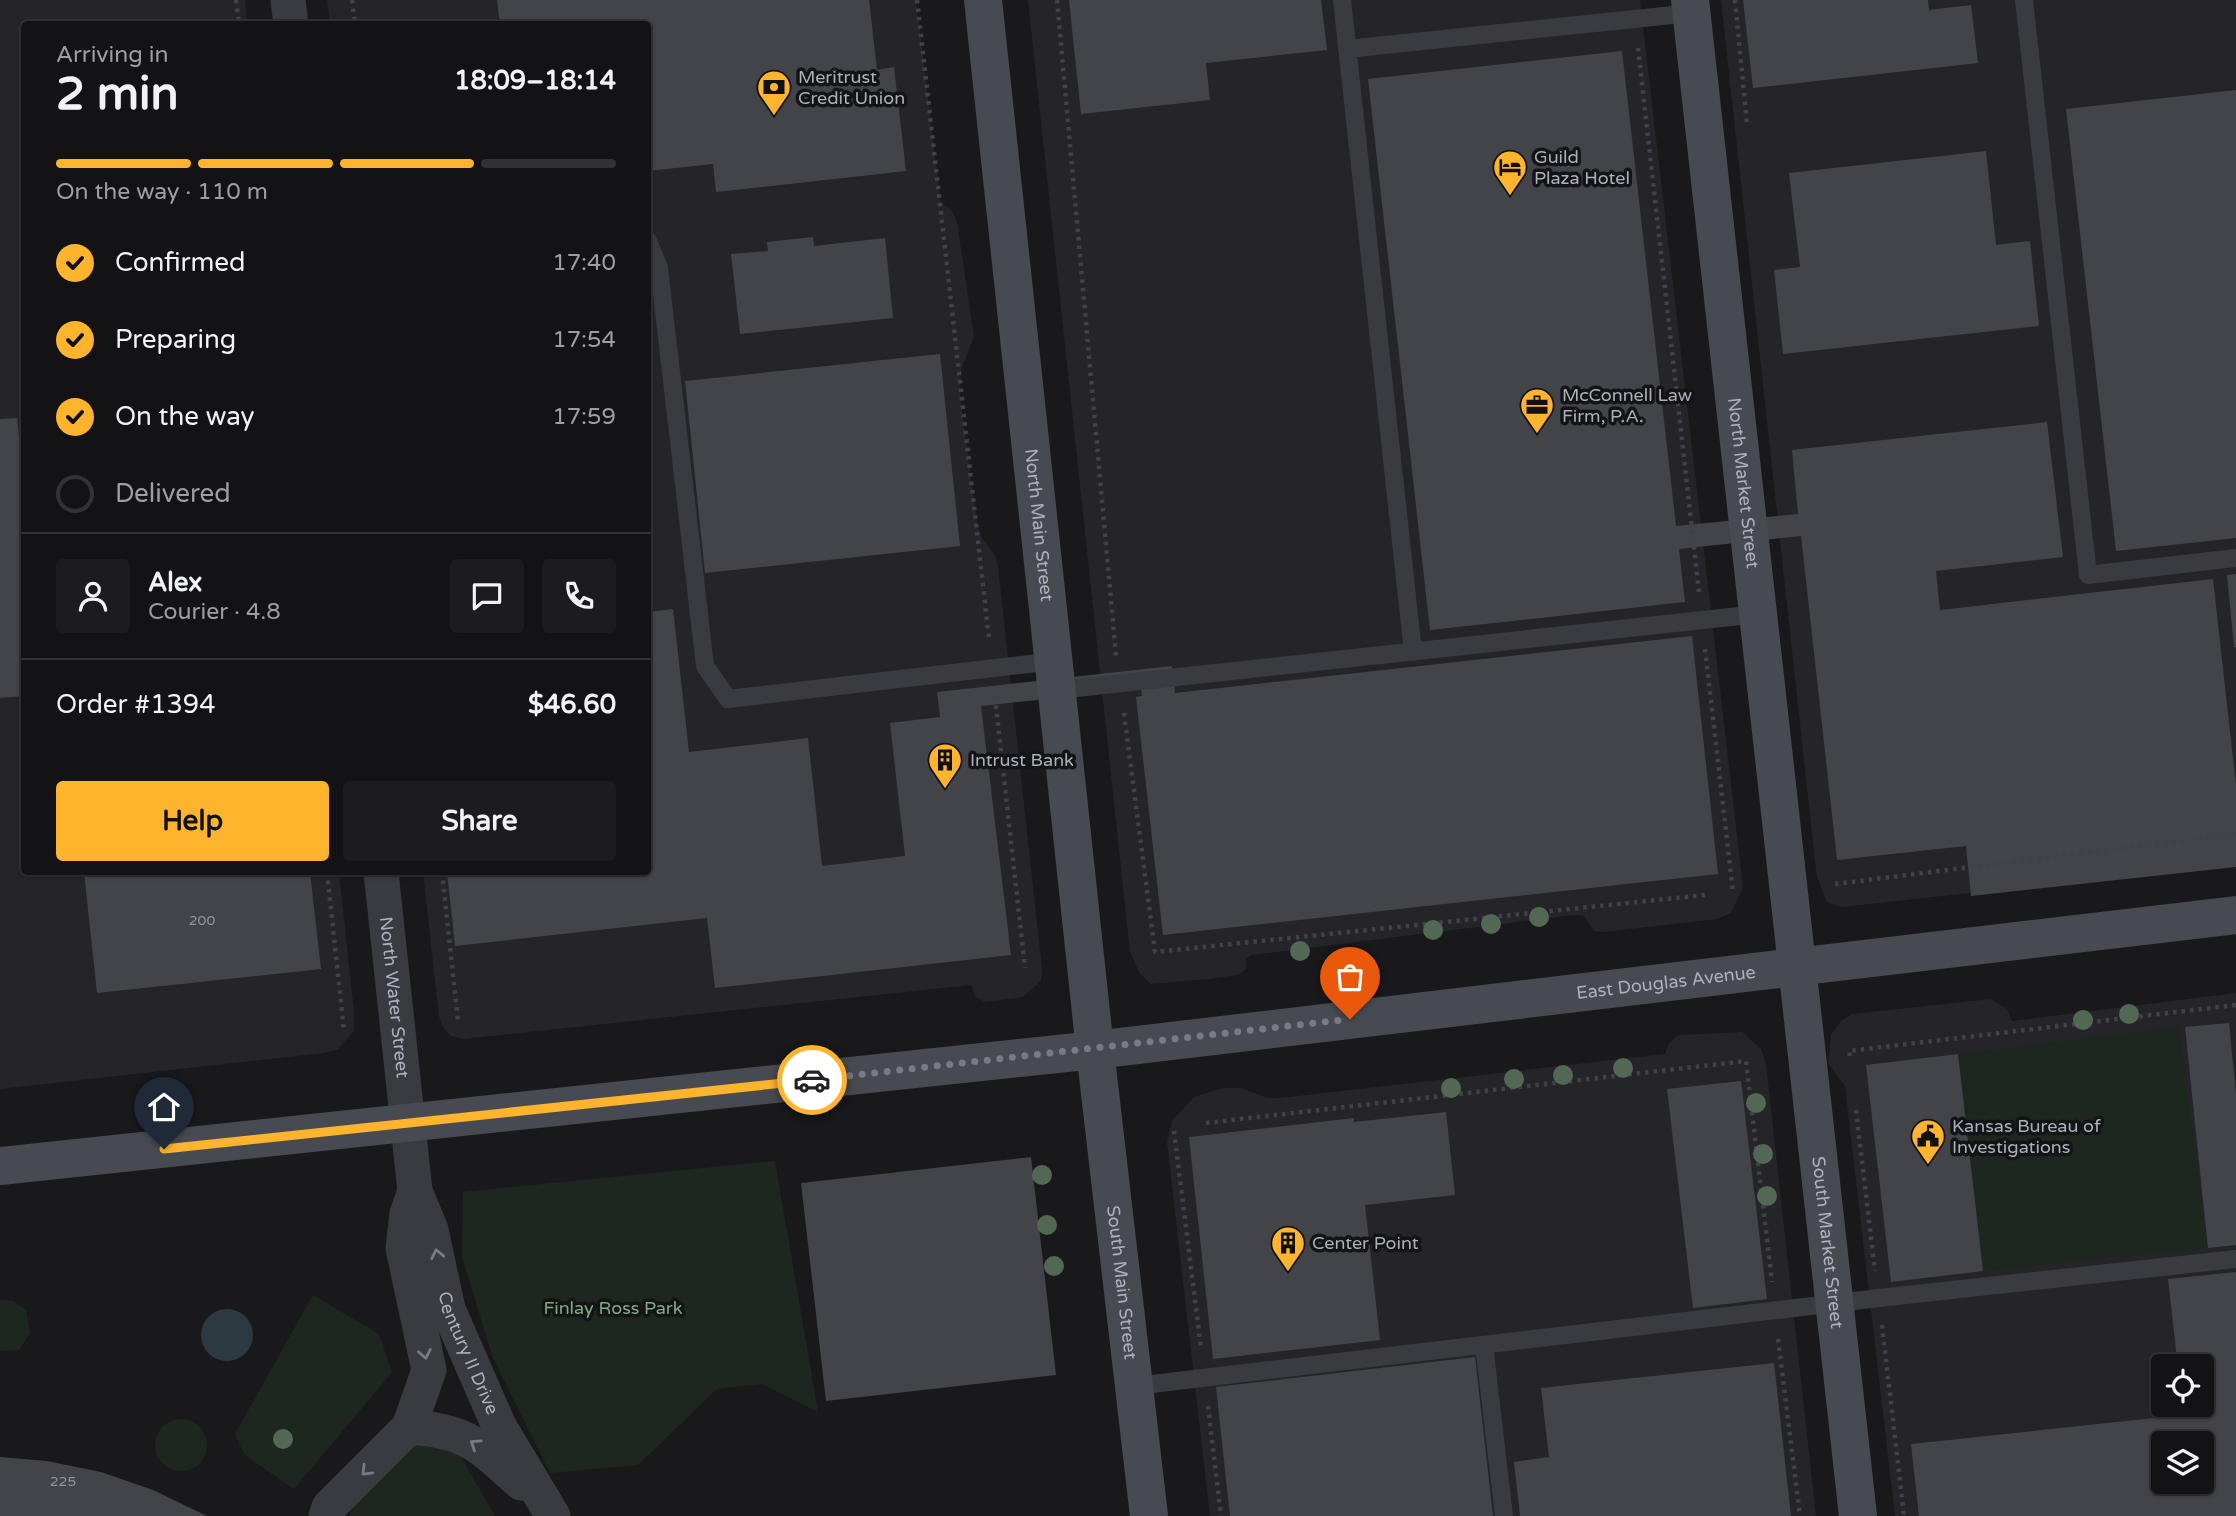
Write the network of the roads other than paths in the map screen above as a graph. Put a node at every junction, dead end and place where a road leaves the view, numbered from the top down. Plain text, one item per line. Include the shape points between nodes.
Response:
1 (288, 0) edge
2 (983, 0) edge
3 (1342, 0) edge
4 (2024, 0) edge
5 (1691, 6) edge
6 (291, 21) edge
7 (1347, 49) junction
8 (651, 248) edge
9 (2236, 558) edge
10 (1758, 614) junction
11 (1413, 652) junction
12 (1056, 675) junction
13 (381, 875) edge
14 (2236, 915) edge
15 (1797, 967) junction
16 (1095, 1050) junction
17 (407, 1122) junction
18 (0, 1166) edge
19 (415, 1191) junction
20 (2236, 1259) edge
21 (1834, 1303) junction
22 (1485, 1345) junction
23 (1135, 1386) junction
24 (409, 1427) junction
25 (549, 1511) edge
26 (326, 1516) edge
27 (1149, 1516) edge
28 (1504, 1516) edge
29 (1858, 1516) edge

1 - 6 street
2 - 12 street, North Main Street
3 - 7 lane
4 - 9 lane via 2088,575
5 - 7 lane via 1634,19
5 - 10 street, North Market Street
7 - 11 lane
8 - 12 lane via 659,268 705,666 728,699 992,668
10 - 11 lane
10 - 15 street, North Market Street
11 - 12 lane via 1120,683
12 - 16 street, North Main Street
13 - 17 street, North Water Street
14 - 15 street, East Douglas Avenue
15 - 16 street, East Douglas Avenue
15 - 21 street, South Market Street
16 - 17 street, East Douglas Avenue
16 - 23 street, South Main Street
17 - 18 street, East Douglas Avenue
17 - 19 street, Century II Drive
19 -> 24 street, Century II Drive via 403,1248 429,1370
25 -> 19 street, Century II Drive via 499,1426 448,1309 432,1230
20 - 21 lane
21 - 22 lane
21 - 29 street, South Market Street
22 - 23 lane
22 - 28 lane
23 - 27 street, South Main Street
25 -> 24 street, Century II Drive via 473,1441 443,1430
24 -> 26 street via 329,1507

